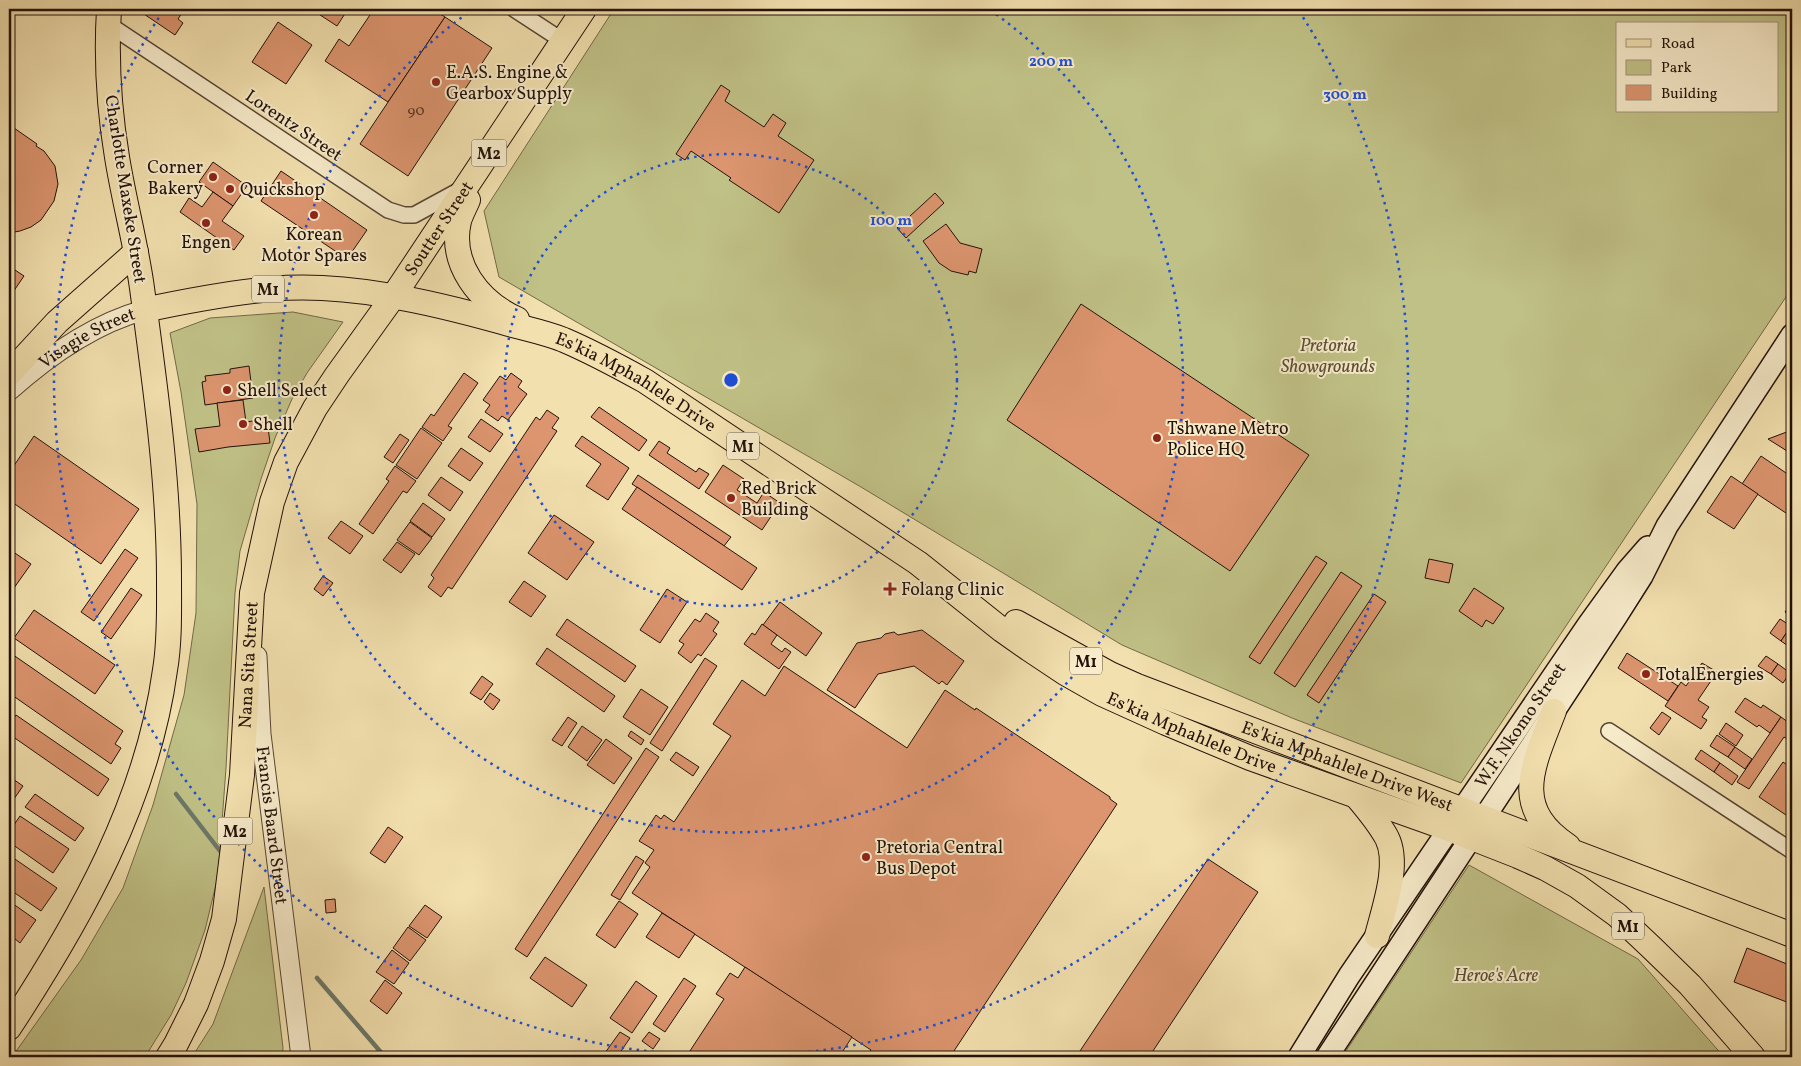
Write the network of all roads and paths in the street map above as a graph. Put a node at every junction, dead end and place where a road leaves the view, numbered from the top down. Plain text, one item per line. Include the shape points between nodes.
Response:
1 (514, 9) edge
2 (584, 9) edge
3 (108, 16) edge
4 (563, 41) junction
5 (498, 139) junction
6 (466, 187) junction
7 (136, 252) junction
8 (393, 297) junction
9 (144, 310) junction
10 (1792, 335) edge
11 (561, 339) junction
12 (9, 374) edge
13 (9, 390) edge
14 (1667, 526) junction
15 (918, 563) junction
16 (252, 593) junction
17 (1554, 711) junction
18 (1609, 730) dead end
19 (1357, 797) junction
20 (1462, 809) junction
21 (1484, 818) junction
22 (1449, 829) junction
23 (1470, 838) junction
24 (1792, 851) edge
25 (1582, 856) junction
26 (1792, 935) edge
27 (1377, 936) junction
28 (9, 1028) edge
29 (168, 1057) edge
30 (301, 1057) edge
31 (1299, 1057) edge
32 (1327, 1057) edge
33 (1753, 1057) edge

1 - 4 street
2 - 4 main road, Soutter Street / M2
3 - 6 street, Lorentz Street via 388,210 404,216 414,215
3 - 7 main road, Charlotte Maxeke Street via 109,80 117,157
4 - 5 main road, Soutter Street / M2
5 - 6 main road, Soutter Street / M2
5 - 11 main road via 460,218 457,241 461,261 469,280 483,297 511,316
6 - 8 main road, Soutter Street / M2
7 - 9 main road, Charlotte Maxeke Street
7 - 12 main road via 57,322
8 - 9 main road, Es'kia Mphahlele Drive / M1 via 327,289 273,289
8 - 11 main road, Es'kia Mphahlele Drive / M1 via 448,307
8 - 16 main road, Nana Sita Street / M2 via 331,383 286,462 272,502
9 - 13 street, Visagie Street via 126,315 72,342
9 - 28 main road via 168,520 169,604 164,678 139,781 111,850 79,914
10 - 14 main road, W.F. Nkomo Street
11 - 15 main road, Es'kia Mphahlele Drive / M1 via 645,381
14 - 17 main road, W.F. Nkomo Street via 1642,576
14 - 20 main road, W.F. Nkomo Street via 1627,571
15 - 19 main road, Es'kia Mphahlele Drive / M1 via 1002,630 1102,694 1166,724
15 - 20 main road, Es'kia Mphahlele Drive West / M1 via 1035,634 1110,674
16 - 29 main road, Nana Sita Street / M2 via 242,775 224,919 196,1004
16 - 30 street, Francis Baard Street via 261,734
17 - 21 main road, W.F. Nkomo Street
17 - 25 main road via 1534,766 1532,804 1551,833
18 - 24 street
19 - 22 main road, Es'kia Mphahlele Drive / M1
19 - 27 main road via 1376,820 1391,852 1387,896
20 - 21 main road, Es'kia Mphahlele Drive West / M1
20 - 22 main road, W.F. Nkomo Street
21 - 23 main road, W.F. Nkomo Street
21 - 25 main road, Es'kia Mphahlele Drive West / M1
22 - 23 main road, Es'kia Mphahlele Drive / M1
22 - 27 main road, W.F. Nkomo Street
23 - 32 main road, W.F. Nkomo Street
23 - 33 main road, Es'kia Mphahlele Drive / M1 via 1545,868 1617,916 1690,985
25 - 26 main road, Es'kia Mphahlele Drive West / M1
27 - 31 main road, W.F. Nkomo Street

